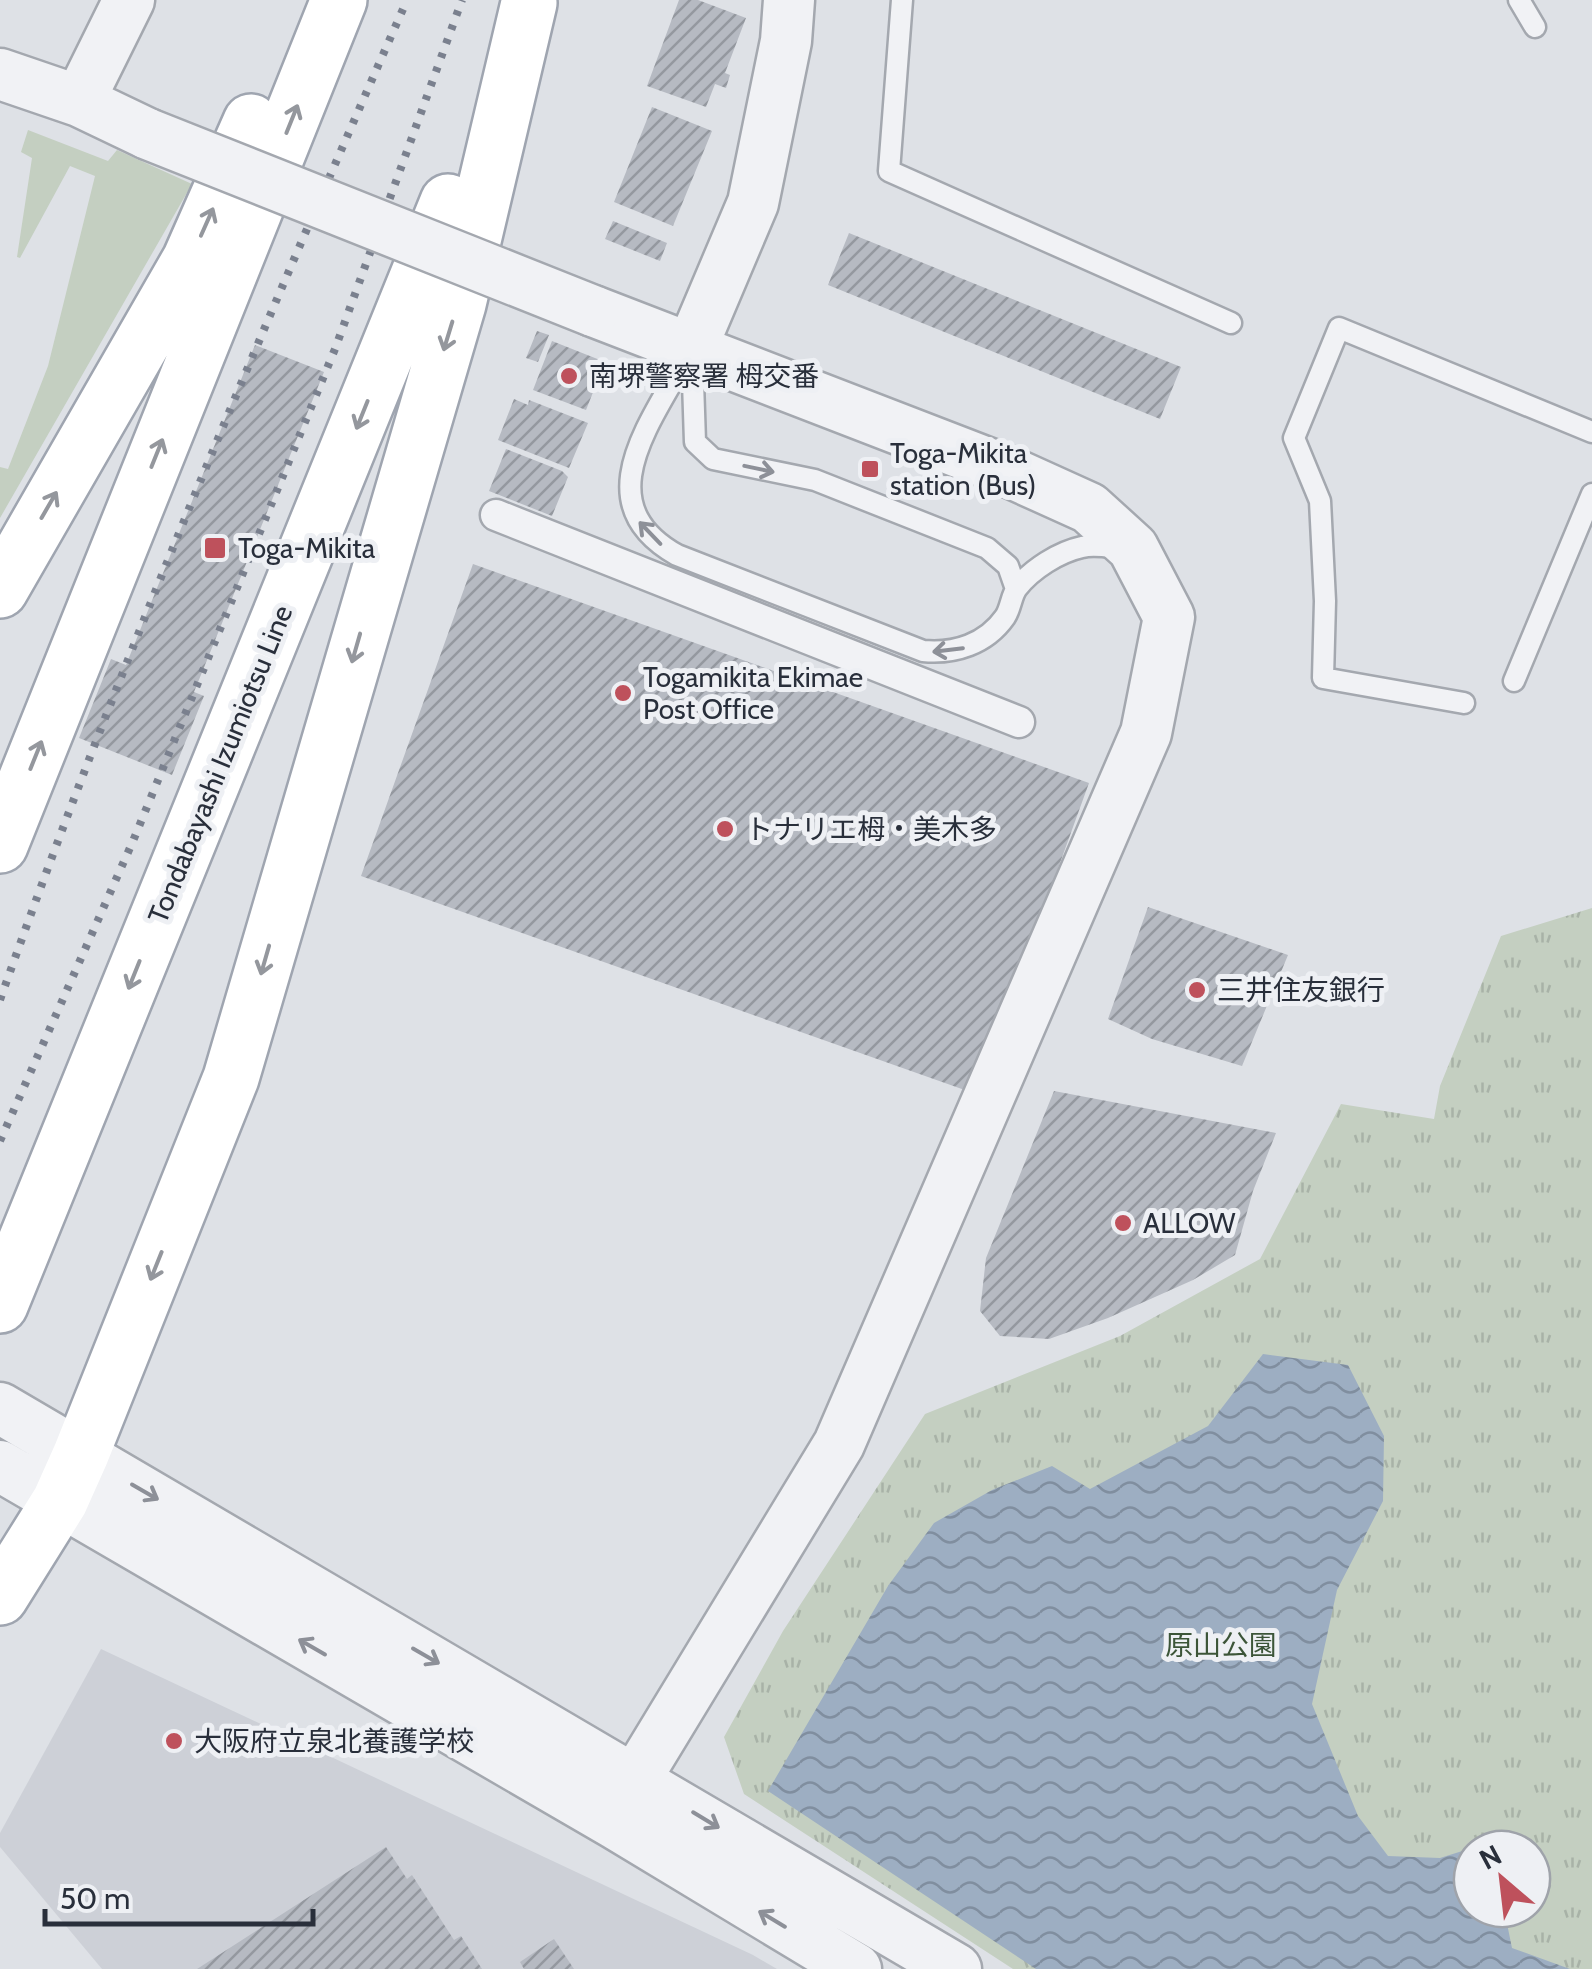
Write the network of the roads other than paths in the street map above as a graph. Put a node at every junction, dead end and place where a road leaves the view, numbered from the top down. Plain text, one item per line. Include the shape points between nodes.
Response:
1 (130, 0) edge
2 (308, 0) edge
3 (340, 0) edge
4 (789, 0) edge
5 (902, 0) edge
6 (1519, 0) edge
7 (529, 2) edge
8 (1535, 28) dead end
9 (0, 74) edge
10 (79, 101) junction
11 (1231, 323) dead end
12 (692, 347) junction
13 (1592, 432) edge
14 (1592, 494) edge
15 (496, 515) dead end
16 (1133, 548) junction
17 (0, 590) edge
18 (1016, 590) junction
19 (1514, 682) dead end
20 (1464, 703) dead end
21 (1018, 722) dead end
22 (0, 845) edge
23 (0, 1305) edge
24 (0, 1408) edge
25 (0, 1466) edge
26 (70, 1478) junction
27 (0, 1597) edge
28 (636, 1778) junction
29 (614, 1823) junction
30 (856, 1969) edge
31 (956, 1969) edge

1 - 10 street
17 -> 2 main road via 190,260
22 -> 3 main road
4 - 12 street via 753,204
5 - 11 lane via 889,172
6 - 8 lane
7 -> 23 main road, Tondabayashi Izumiotsu Line
7 -> 26 main road via 458,304 231,1078
9 - 10 street
10 - 12 street, bridge
12 - 16 street via 1089,508
12 -> 18 lane via 695,442 713,459 815,480 988,548 1008,566
18 -> 12 lane via 1006,616 966,648 923,651 654,542 630,503 628,478
13 - 20 lane via 1339,328 1294,438 1320,501 1323,678
14 - 19 lane
15 - 21 street
16 - 18 lane via 1085,546 1050,560
16 - 28 street via 1169,617 1146,734 839,1444
24 - 26 street
25 - 26 street
26 - 27 main road
26 -> 28 street
29 -> 26 street
28 - 29 street
28 -> 31 street
30 -> 29 street

